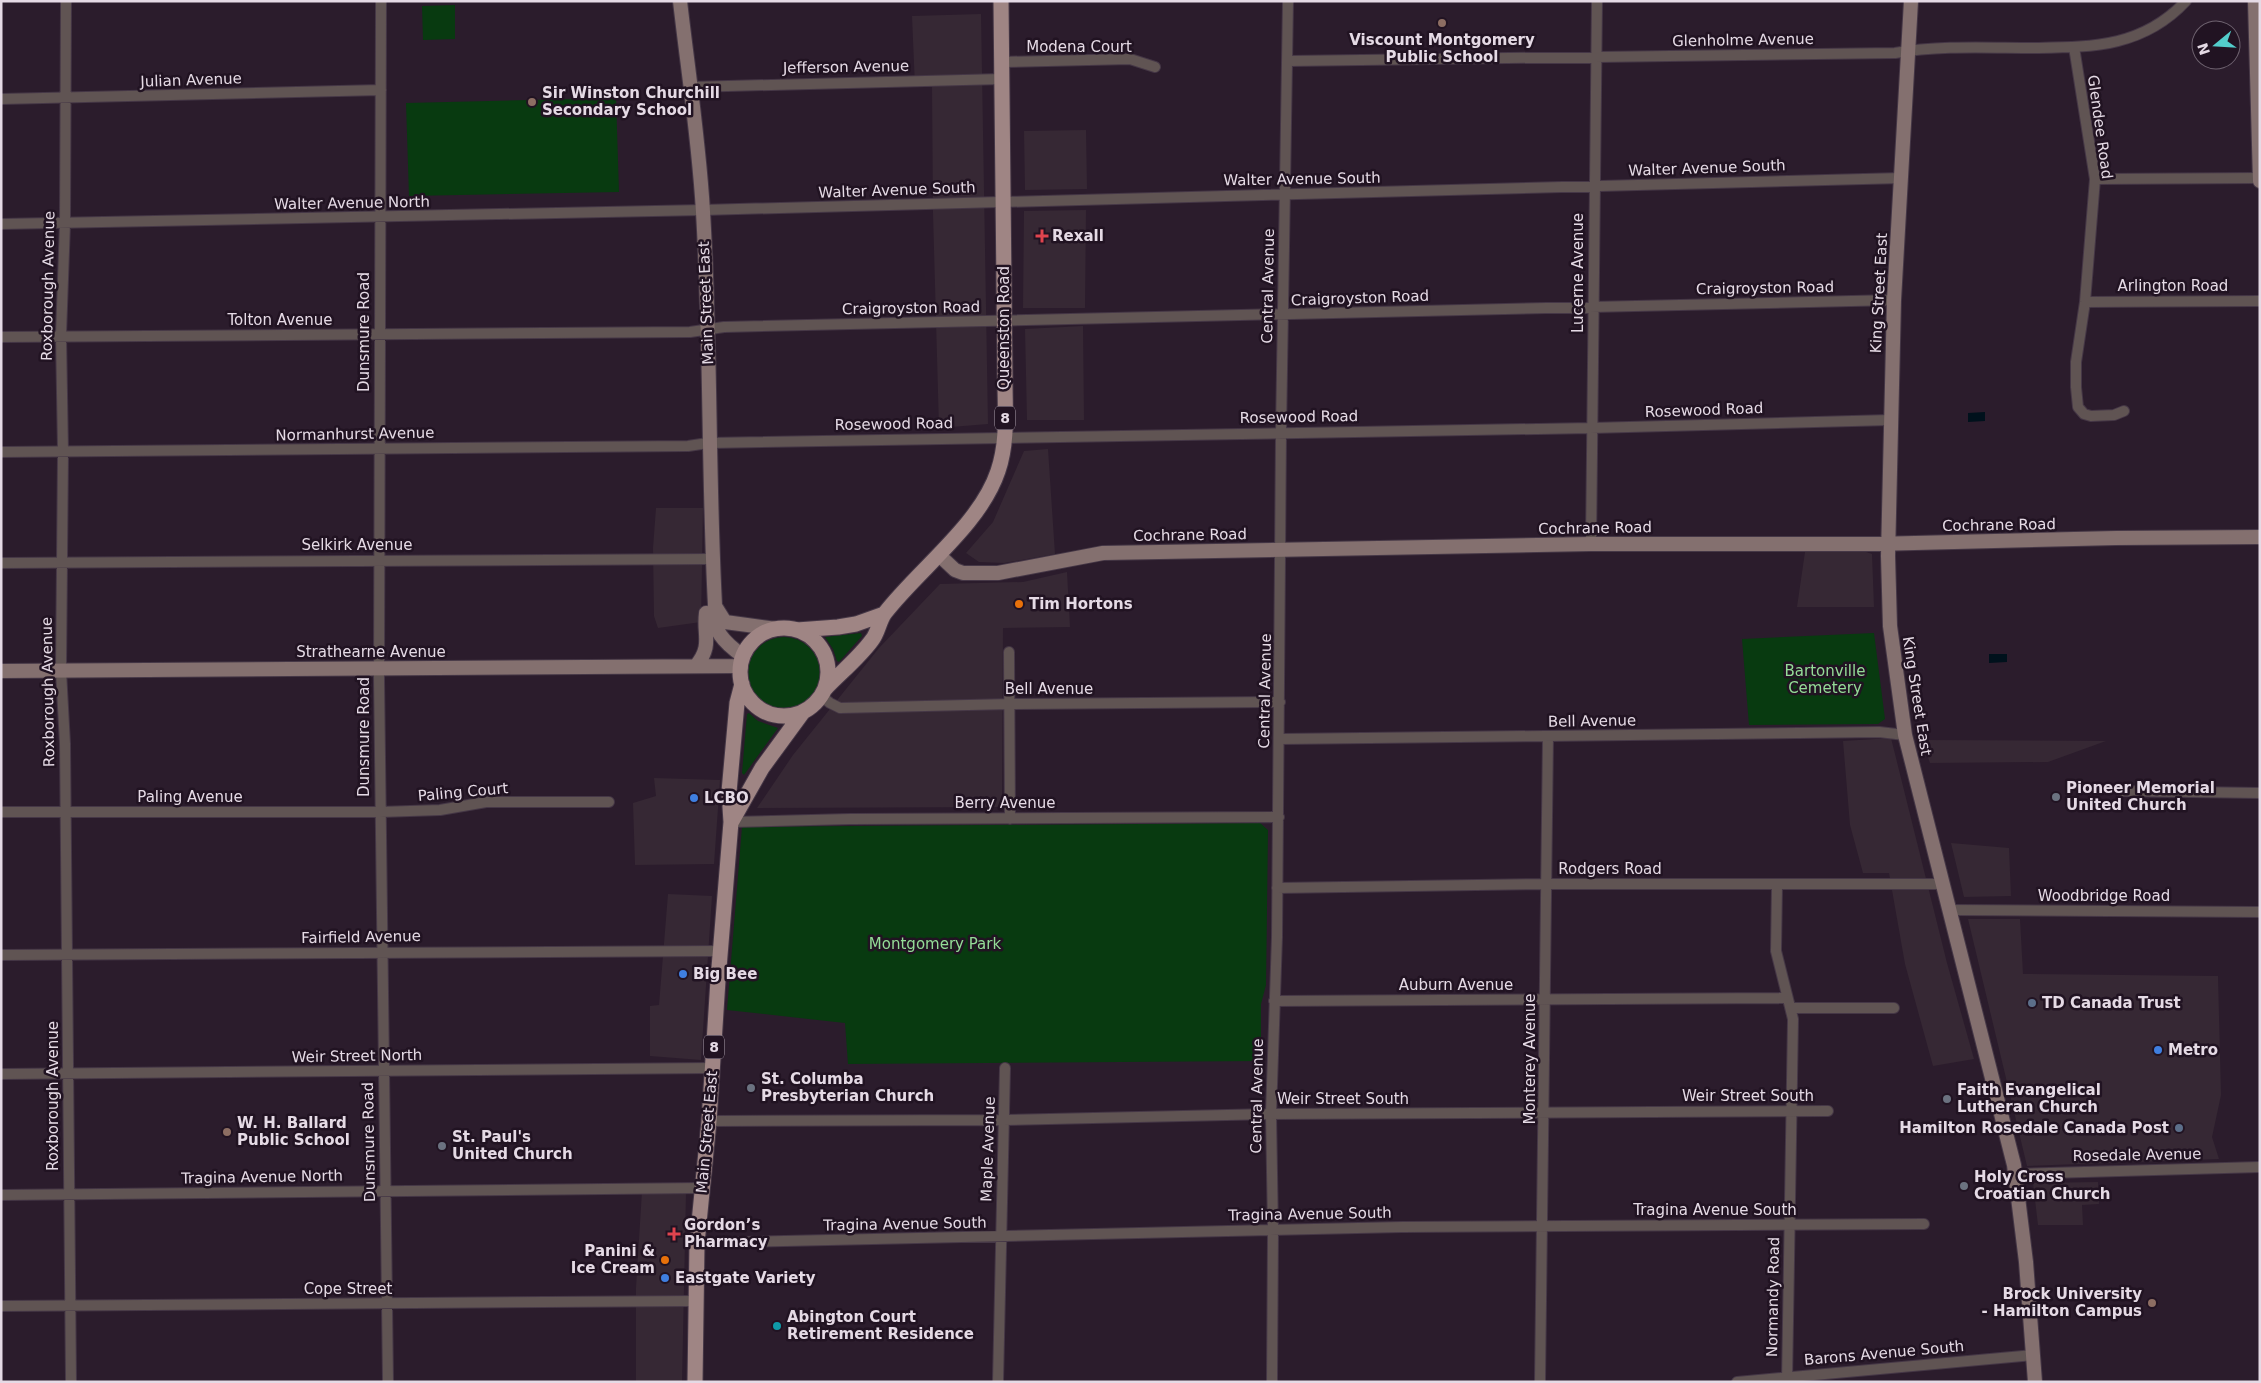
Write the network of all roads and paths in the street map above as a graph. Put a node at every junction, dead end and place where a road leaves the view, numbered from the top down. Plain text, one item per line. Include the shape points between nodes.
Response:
1 (66, 1) edge
2 (381, 1) edge
3 (680, 1) edge
4 (1001, 1) edge
5 (1288, 1) edge
6 (1597, 1) edge
7 (1911, 1) edge
8 (2186, 1) edge
9 (2256, 1) edge
10 (2074, 47) junction
11 (1908, 51) junction
12 (1596, 56) junction
13 (1288, 61) junction
14 (1002, 62) junction
15 (1155, 67) dead end
16 (1002, 79) junction
17 (691, 86) junction
18 (381, 90) junction
19 (66, 98) junction
20 (1, 99) edge
21 (2259, 113) edge
22 (1902, 178) junction
23 (2095, 179) junction
24 (2260, 180) edge
25 (1594, 186) junction
26 (1285, 194) junction
27 (1004, 202) junction
28 (703, 210) junction
29 (379, 218) junction
30 (65, 223) junction
31 (1, 224) edge
32 (1894, 300) junction
33 (2260, 301) edge
34 (2085, 302) junction
35 (1594, 306) junction
36 (1283, 315) junction
37 (1004, 320) junction
38 (708, 330) junction
39 (60, 335) junction
40 (379, 335) junction
41 (1, 337) edge
42 (2124, 411) dead end
43 (1890, 420) junction
44 (1591, 428) junction
45 (1281, 432) junction
46 (1005, 437) junction
47 (708, 443) junction
48 (379, 449) junction
49 (1, 452) edge
50 (63, 452) junction
51 (2260, 537) edge
52 (1889, 543) junction
53 (1591, 544) junction
54 (1282, 550) junction
55 (939, 555) junction
56 (712, 559) junction
57 (379, 560) junction
58 (62, 562) junction
59 (1, 563) edge
60 (714, 599) junction
61 (884, 614) junction
62 (777, 629) junction
63 (796, 630) junction
64 (1009, 652) dead end
65 (742, 661) junction
66 (696, 666) junction
67 (379, 668) junction
68 (1, 671) edge
69 (61, 671) junction
70 (742, 684) junction
71 (823, 693) junction
72 (1280, 702) junction
73 (1011, 704) junction
74 (803, 712) junction
75 (1905, 735) junction
76 (1548, 737) junction
77 (1280, 739) junction
78 (2121, 791) dead end
79 (2260, 793) edge
80 (609, 802) dead end
81 (1, 812) edge
82 (64, 812) junction
83 (380, 812) junction
84 (1279, 817) junction
85 (1010, 819) junction
86 (732, 822) junction
87 (1547, 884) junction
88 (1942, 884) junction
89 (1777, 885) junction
90 (1278, 888) junction
91 (1949, 910) junction
92 (2260, 912) edge
93 (381, 951) junction
94 (720, 951) junction
95 (65, 954) junction
96 (1, 955) edge
97 (1787, 998) junction
98 (1545, 1000) junction
99 (1274, 1001) junction
100 (1791, 1008) junction
101 (1894, 1008) dead end
102 (713, 1068) junction
103 (1005, 1068) dead end
104 (383, 1070) junction
105 (1, 1074) edge
106 (67, 1074) junction
107 (1792, 1111) junction
108 (1828, 1111) dead end
109 (1544, 1113) junction
110 (1271, 1114) junction
111 (1003, 1120) junction
112 (709, 1121) junction
113 (2260, 1167) edge
114 (2015, 1174) junction
115 (702, 1188) junction
116 (386, 1191) junction
117 (69, 1194) junction
118 (1, 1195) edge
119 (1924, 1224) dead end
120 (1790, 1225) junction
121 (1542, 1226) junction
122 (1273, 1230) junction
123 (1001, 1236) junction
124 (697, 1243) junction
125 (696, 1301) junction
126 (387, 1304) junction
127 (1, 1306) edge
128 (70, 1306) junction
129 (2034, 1355) junction
130 (1787, 1380) edge
131 (71, 1382) edge
132 (388, 1382) edge
133 (695, 1382) edge
134 (998, 1382) edge
135 (1272, 1382) edge
136 (1540, 1382) edge
137 (1737, 1382) edge
138 (2035, 1382) edge

1 - 19 street, Roxborough Avenue
2 - 18 street, Dunsmure Road
3 - 17 street, Main Street East
4 - 14 main road, Queenston Road / 8
5 - 13 street, Central Avenue
6 - 12 street, Lucerne Avenue
7 - 11 street, King Street East
8 - 10 street, Glenholme Avenue via 2142,33 2105,45
9 - 21 street
10 - 11 street, Glenholme Avenue
10 - 23 street, Glendee Road
11 - 12 street, Glenholme Avenue
11 - 22 street, King Street East
12 - 13 street, Glenholme Avenue
12 - 25 street, Lucerne Avenue
13 - 26 street, Central Avenue
14 - 15 street, Modena Court via 1130,59
14 - 16 main road, Queenston Road / 8
16 - 17 street, Jefferson Avenue
16 - 27 main road, Queenston Road / 8
17 - 28 street, Main Street East
18 - 19 street, Julian Avenue
18 - 29 street, Dunsmure Road
19 - 20 street, Julian Avenue
19 - 30 street, Roxborough Avenue
21 - 24 street
22 - 25 street, Walter Avenue South
22 - 32 street, King Street East
23 - 24 street
23 - 34 street, Glendee Road
25 - 26 street, Walter Avenue South
25 - 35 street, Lucerne Avenue
26 - 27 street, Walter Avenue South
26 - 36 street, Central Avenue
27 - 28 street, Walter Avenue South
27 - 37 main road, Queenston Road / 8
28 - 29 street, Walter Avenue North
28 - 38 street, Main Street East
29 - 30 street, Walter Avenue North
29 - 40 street, Dunsmure Road
30 - 31 street, Walter Avenue North
30 - 39 street, Roxborough Avenue
32 - 35 street, Craigroyston Road
32 - 43 street, King Street East
33 - 34 street, Arlington Road
34 - 42 street, Glendee Road via 2076,362 2078,407 2091,416
35 - 36 street, Craigroyston Road
35 - 44 street, Lucerne Avenue
36 - 37 street, Craigroyston Road
36 - 45 street, Central Avenue
37 - 38 street, Craigroyston Road
37 - 46 main road, Queenston Road / 8
38 - 40 street, Tolton Avenue
38 - 47 street, Main Street East
39 - 40 street, Tolton Avenue
39 - 41 street, Tolton Avenue
39 - 50 street, Roxborough Avenue
40 - 48 street, Dunsmure Road
43 - 44 street, Rosewood Road
43 - 52 street, King Street East
44 - 45 street, Rosewood Road
44 - 53 street, Lucerne Avenue
45 - 46 street, Rosewood Road
45 - 54 street, Central Avenue
46 - 47 street, Rosewood Road
46 - 55 main road, Queenston Road / 8 via 998,472 990,489
47 - 48 street, Normanhurst Avenue via 688,446
47 - 56 street, Main Street East
48 - 50 street, Normanhurst Avenue
48 - 57 street, Dunsmure Road
49 - 50 street, Normanhurst Avenue
50 - 58 street, Roxborough Avenue
51 - 52 street, Cochrane Road
52 - 53 street, Cochrane Road
52 - 75 street, King Street East via 1890,626
53 - 54 street, Cochrane Road
54 - 55 street, Cochrane Road via 1103,553 998,574 962,573
54 - 72 street, Central Avenue
55 - 61 main road, Queenston Road / 8
56 - 57 street, Selkirk Avenue
56 - 60 street, Main Street East
57 - 58 street, Selkirk Avenue
57 - 67 street, Dunsmure Road
58 - 59 street, Selkirk Avenue
58 - 69 street, Roxborough Avenue
60 - 62 street via 725,622
60 - 65 street, Main Street East via 712,617 716,628
60 - 66 street via 706,614 706,652
61 - 63 main road, Queenston Road / 8 via 856,624
61 - 71 main road, Queenston Road / 8 via 873,640
62 - 63 main road
62 - 65 main road via 757,638
63 - 71 main road via 814,640 826,658 828,671
64 - 73 street
65 - 66 street, Strathearne Avenue
65 - 70 main road
66 - 67 street, Strathearne Avenue
67 - 69 street, Strathearne Avenue
67 - 83 street, Dunsmure Road
68 - 69 street, Strathearne Avenue
69 - 82 street, Roxborough Avenue
70 - 74 main road via 754,703 764,711 788,716
70 - 86 main road, Main Street East / 8 via 737,703 729,792
71 - 73 street, Bell Avenue via 830,703 840,708
71 - 74 main road via 813,706
72 - 73 street, Bell Avenue
72 - 77 street, Central Avenue
73 - 85 street
74 - 86 main road, Main Street East / 8 via 762,768
75 - 76 street, Bell Avenue via 1879,732
75 - 88 street, King Street East
76 - 77 street, Bell Avenue
76 - 87 street, Monterey Avenue
77 - 84 street, Central Avenue
78 - 79 street
80 - 83 street, Paling Court via 486,802 440,810
81 - 82 street, Paling Avenue
82 - 83 street, Paling Avenue
82 - 95 street, Roxborough Avenue
83 - 93 street, Dunsmure Road
84 - 85 street, Berry Avenue
84 - 90 street, Central Avenue
85 - 86 street, Berry Avenue
86 - 94 main road, Main Street East / 8
87 - 89 street, Rodgers Road
87 - 90 street, Rodgers Road
87 - 98 street, Monterey Avenue
88 - 89 street, Rodgers Road
88 - 91 street, King Street East
89 - 97 street, Normandy Road via 1776,951
90 - 99 street, Central Avenue
91 - 92 street, Woodbridge Road
91 - 114 street, King Street East
93 - 94 street, Fairfield Avenue
93 - 95 street, Fairfield Avenue
93 - 104 street, Dunsmure Road
94 - 102 main road, Main Street East / 8
95 - 96 street, Fairfield Avenue
95 - 106 street, Roxborough Avenue
97 - 98 street, Auburn Avenue
97 - 100 street, Normandy Road
98 - 99 street, Auburn Avenue
98 - 109 street, Monterey Avenue
99 - 110 street, Central Avenue
100 - 101 street
100 - 107 street, Normandy Road
102 - 104 street, Weir Street North
102 - 112 main road, Main Street East / 8
103 - 111 street, Maple Avenue
104 - 106 street, Weir Street North
104 - 116 street, Dunsmure Road
105 - 106 street, Weir Street North
106 - 117 street, Roxborough Avenue
107 - 108 street, Weir Street South
107 - 109 street, Weir Street South
107 - 120 street, Normandy Road
109 - 110 street, Weir Street South
109 - 121 street, Monterey Avenue
110 - 111 street, Weir Street South
110 - 122 street, Central Avenue
111 - 112 street, Weir Street South
111 - 123 street, Maple Avenue
112 - 115 main road, Main Street East / 8
113 - 114 street, Rosedale Avenue
114 - 129 street, King Street East
115 - 116 street, Tragina Avenue North
115 - 124 main road, Main Street East / 8
116 - 117 street, Tragina Avenue North
116 - 126 street, Dunsmure Road
117 - 118 street, Tragina Avenue North
117 - 128 street, Roxborough Avenue
119 - 120 street, Tragina Avenue South
120 - 121 street, Tragina Avenue South
120 - 130 street, Normandy Road
121 - 122 street, Tragina Avenue South
121 - 136 street, Monterey Avenue
122 - 123 street, Tragina Avenue South
122 - 135 street, Central Avenue
123 - 124 street, Tragina Avenue South
123 - 134 street, Maple Avenue
124 - 125 main road, Main Street East / 8
125 - 126 street, Cope Street
125 - 133 main road, Main Street East / 8
126 - 128 street, Cope Street
126 - 132 street, Dunsmure Road
127 - 128 street, Cope Street
128 - 131 street, Roxborough Avenue
129 - 130 street, Barons Avenue South
129 - 138 street, King Street East
130 - 137 street, Barons Avenue South

